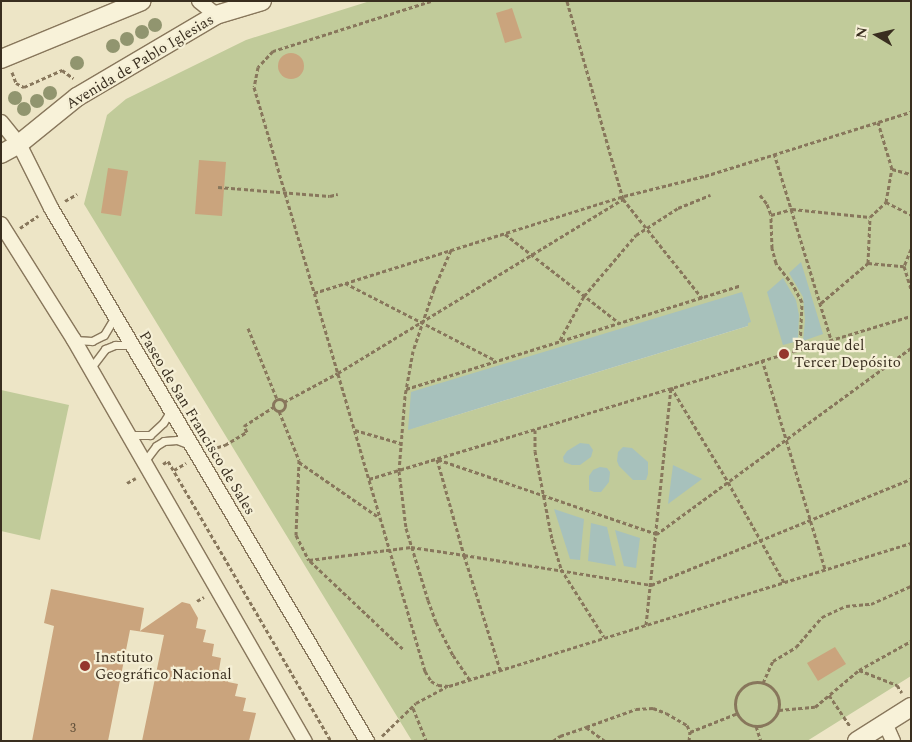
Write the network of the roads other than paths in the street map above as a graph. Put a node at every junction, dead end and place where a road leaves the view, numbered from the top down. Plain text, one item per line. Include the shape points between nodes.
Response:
1 (142, 1) edge
2 (199, 1) edge
3 (262, 1) edge
4 (216, 15) junction
5 (4, 58) edge
6 (1, 122) edge
7 (19, 144) junction
8 (1, 154) edge
9 (1, 224) edge
10 (115, 317) junction
11 (74, 340) junction
12 (132, 345) junction
13 (90, 369) junction
14 (171, 410) junction
15 (128, 435) junction
16 (192, 446) junction
17 (147, 467) junction
18 (908, 703) edge
19 (885, 723) junction
20 (858, 740) edge
21 (305, 741) edge
22 (367, 741) edge
23 (893, 741) edge

1 - 5 street
2 - 4 street
3 - 4 street, Avenida de Pablo Iglesias
4 - 7 street, Avenida de Pablo Iglesias via 84,93
6 - 7 street, Paseo de San Francisco de Sales
7 - 8 street, Avenida de Pablo Iglesias
7 - 10 street, Paseo de San Francisco de Sales via 51,208
9 - 11 street
10 - 11 lane via 104,335 92,341
10 - 12 street, Paseo de San Francisco de Sales
11 - 13 street
12 - 13 lane via 105,349
12 - 14 street, Paseo de San Francisco de Sales
13 - 15 street
14 - 15 lane via 150,435
14 - 16 street, Paseo de San Francisco de Sales
15 - 17 street
16 - 17 lane via 176,440 164,441 156,446
16 - 22 street, Paseo de San Francisco de Sales
17 - 21 street
18 - 19 street
19 - 20 street
19 - 23 street

